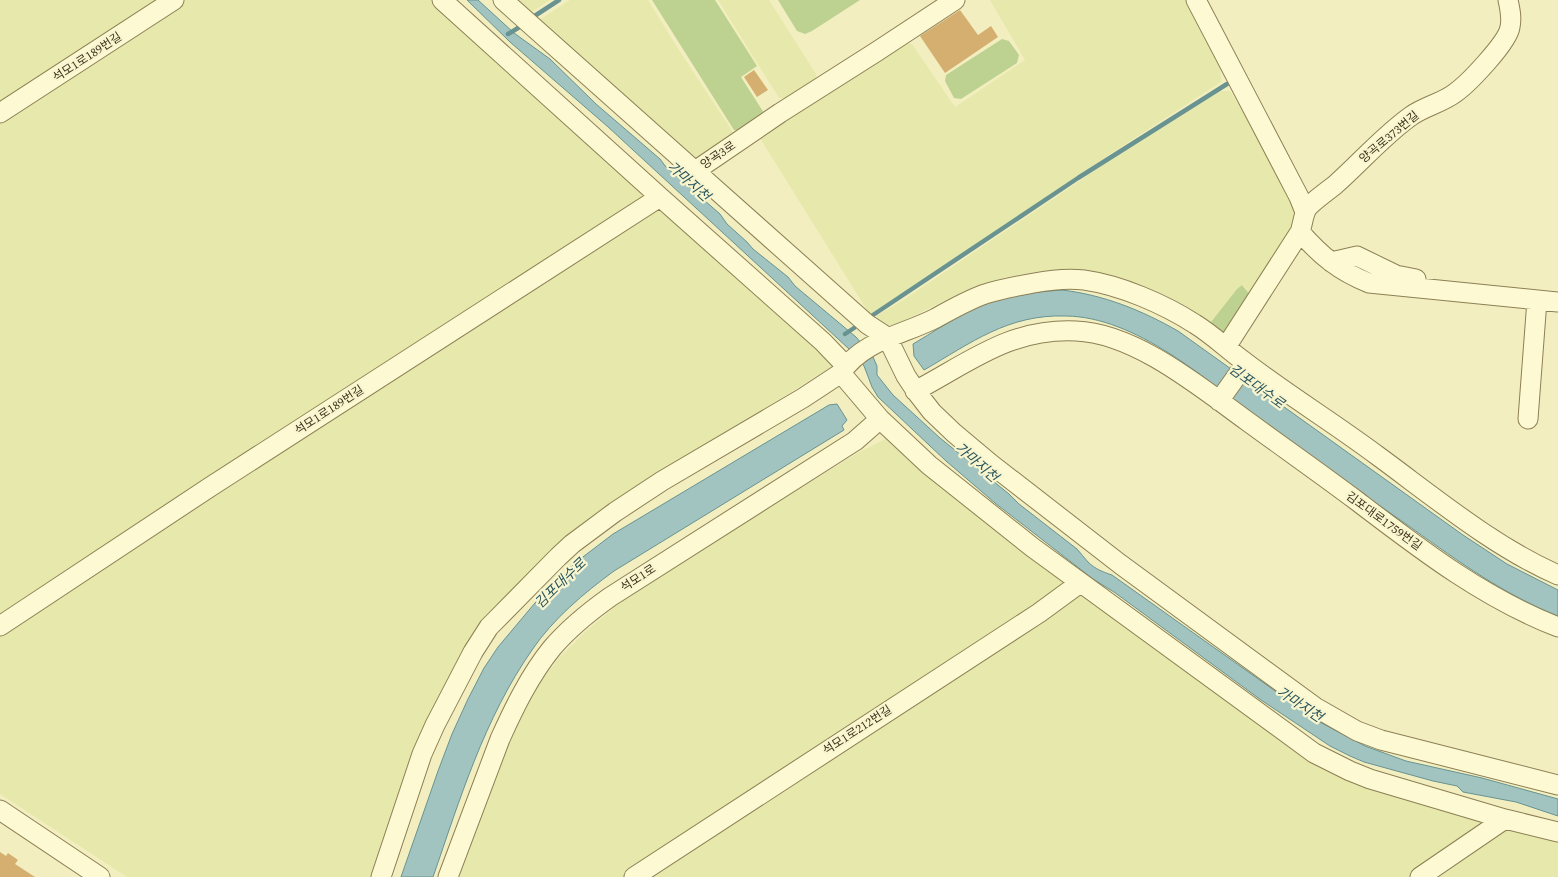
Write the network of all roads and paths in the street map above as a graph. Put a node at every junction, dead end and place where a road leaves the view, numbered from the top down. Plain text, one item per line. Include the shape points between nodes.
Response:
1 (174, 0) edge
2 (442, 0) edge
3 (503, 0) edge
4 (955, 0) edge
5 (1196, 0) edge
6 (1508, 0) edge
7 (0, 113) edge
8 (695, 171) junction
9 (660, 197) junction
10 (1305, 212) junction
11 (1300, 232) junction
12 (1538, 300) junction
13 (1558, 302) edge
14 (883, 339) junction
15 (1226, 347) junction
16 (1244, 365) junction
17 (845, 367) junction
18 (915, 390) junction
19 (1221, 398) junction
20 (880, 419) junction
21 (1528, 419) dead end
22 (1558, 575) edge
23 (1080, 583) junction
24 (0, 626) edge
25 (1558, 626) edge
26 (1558, 785) edge
27 (0, 810) edge
28 (1505, 819) junction
29 (1558, 832) edge
30 (100, 877) edge
31 (380, 877) edge
32 (448, 877) edge
33 (634, 877) edge
34 (1420, 877) edge

1 - 7 lane, 석모1로189번길
2 - 9 lane
3 - 8 lane
4 - 8 lane, 양곡3로
5 - 10 lane
6 - 10 lane, 양곡로373번길 via 1510,27 1507,38 1468,82 1455,94 1424,108 1399,126
8 - 14 lane, 양곡3로
9 - 17 lane via 823,342
9 - 24 lane, 석모1로189번길 via 210,486
10 - 11 lane
11 - 12 lane via 1331,262 1369,283
11 - 15 lane
12 - 13 lane
12 - 21 lane
14 - 15 lane via 914,329 984,294 1066,279 1096,282 1138,295 1167,308
14 - 17 lane
14 - 18 lane
15 - 16 lane
16 - 19 lane
16 - 22 lane via 1352,437 1497,542 1534,565
17 - 20 lane
17 - 31 lane via 803,398 615,512 572,544 490,627 435,724
18 - 19 lane, 김포대로1759번길 via 1011,340 1076,331 1108,337 1134,347
18 - 26 lane via 948,428 991,464 1135,575 1328,715 1381,740
19 - 25 lane, 김포대로1759번길 via 1464,578 1516,609
20 - 23 lane via 957,489
20 - 32 lane, 석모1로 via 855,441 610,597 553,647 509,719
23 - 28 lane via 1314,753 1370,779
23 - 33 lane, 석모1로212번길
27 - 30 lane
28 - 29 lane
28 - 34 lane

